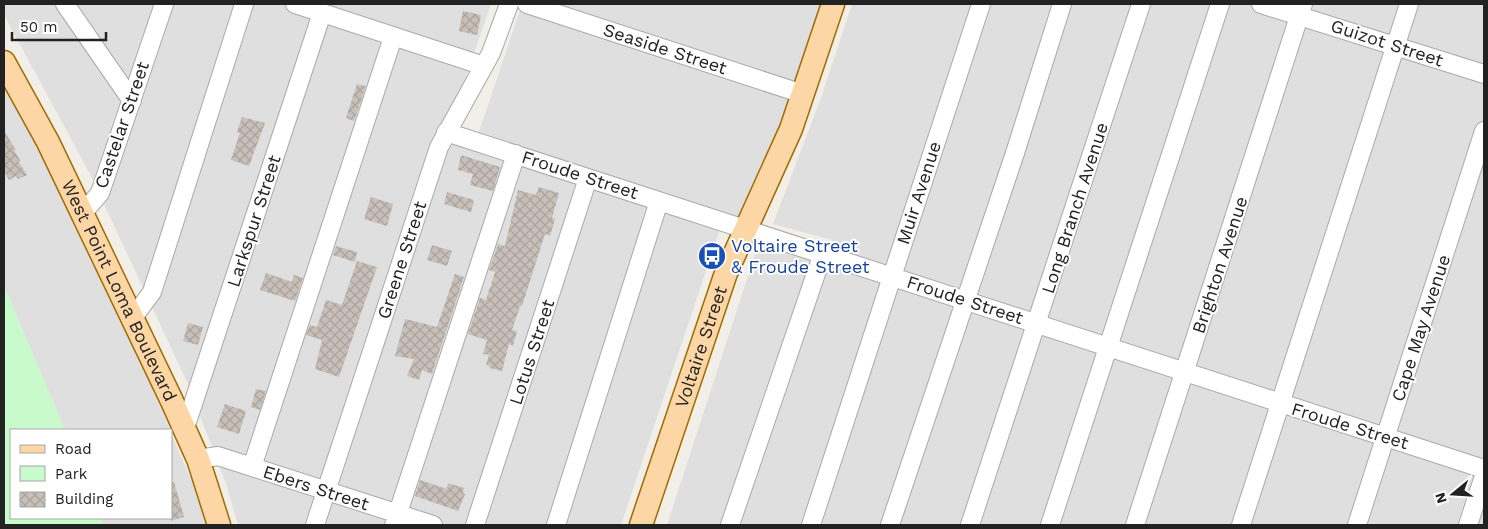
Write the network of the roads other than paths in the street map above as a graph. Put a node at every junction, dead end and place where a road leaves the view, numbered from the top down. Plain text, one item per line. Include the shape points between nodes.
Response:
1 (65, 4) edge
2 (164, 4) edge
3 (244, 4) edge
4 (294, 4) edge
5 (509, 4) edge
6 (527, 4) edge
7 (833, 4) edge
8 (982, 4) edge
9 (1062, 4) edge
10 (1141, 4) edge
11 (1220, 4) edge
12 (1261, 4) edge
13 (1409, 4) edge
14 (1301, 9) edge
15 (322, 13) junction
16 (393, 37) junction
17 (1395, 46) junction
18 (4, 62) edge
19 (484, 66) junction
20 (1484, 74) edge
21 (803, 94) junction
22 (132, 101) junction
23 (1484, 131) edge
24 (446, 132) junction
25 (516, 154) junction
26 (588, 178) junction
27 (659, 201) junction
28 (83, 213) junction
29 (744, 230) junction
30 (823, 253) junction
31 (892, 276) junction
32 (964, 300) junction
33 (132, 319) junction
34 (1037, 323) junction
35 (1108, 346) junction
36 (1186, 372) junction
37 (1281, 404) junction
38 (185, 428) junction
39 (1386, 437) junction
40 (198, 459) junction
41 (252, 467) junction
42 (1484, 468) edge
43 (1484, 476) edge
44 (326, 491) junction
45 (395, 519) edge
46 (219, 525) edge
47 (314, 525) edge
48 (433, 525) edge
49 (475, 525) edge
50 (556, 525) edge
51 (642, 525) edge
52 (730, 525) edge
53 (811, 525) edge
54 (890, 525) edge
55 (970, 525) edge
56 (1050, 525) edge
57 (1135, 525) edge
58 (1241, 525) edge
59 (1357, 525) edge
60 (1468, 525) edge

1 - 22 street
2 - 22 street, Castelar Street
3 - 33 street via 152,292
4 - 15 street
5 - 19 street, Greene Street via 492,53
6 - 21 street, Seaside Street
7 - 21 main road, Voltaire Street
8 - 31 street, Muir Avenue
9 - 32 street via 1016,153
10 - 34 street, Long Branch Avenue
11 - 35 street
12 - 14 street, Guizot Street
13 - 17 street
14 - 17 street, Guizot Street
14 - 36 street, Brighton Avenue
15 - 16 street
15 - 38 street, Larkspur Street
16 - 19 street
16 - 41 street
17 - 20 street, Guizot Street
17 - 37 street
18 - 28 main road, West Point Loma Boulevard
19 - 24 street, Greene Street
21 - 29 main road, Voltaire Street via 782,151
22 - 28 street, Castelar Street via 100,193
23 - 39 street, Cape May Avenue
24 - 25 street, Froude Street
24 - 44 street, Greene Street
25 - 26 street, Froude Street
25 - 45 street
26 - 27 street, Froude Street
26 - 49 street, Lotus Street
27 - 29 street, Froude Street
27 - 50 street
28 - 33 main road, West Point Loma Boulevard
29 - 30 street, Froude Street
29 - 51 main road, Voltaire Street via 705,332
30 - 31 street, Froude Street
30 - 52 street
31 - 32 street, Froude Street
31 - 53 street, Muir Avenue
32 - 34 street, Froude Street
32 - 54 street
33 - 38 main road, West Point Loma Boulevard
34 - 35 street, Froude Street
34 - 55 street, Long Branch Avenue
35 - 36 street, Froude Street
35 - 56 street
36 - 37 street, Froude Street
36 - 57 street, Brighton Avenue
37 - 39 street, Froude Street
37 - 58 street
38 - 40 main road, West Point Loma Boulevard
39 - 42 street, Froude Street
39 - 59 street, Cape May Avenue
40 - 41 street, Ebers Street via 218,456
40 - 46 main road, West Point Loma Boulevard
41 - 44 street, Ebers Street
43 - 60 street
44 - 45 street, Ebers Street
44 - 47 street, Greene Street
45 - 48 street, Ebers Street

